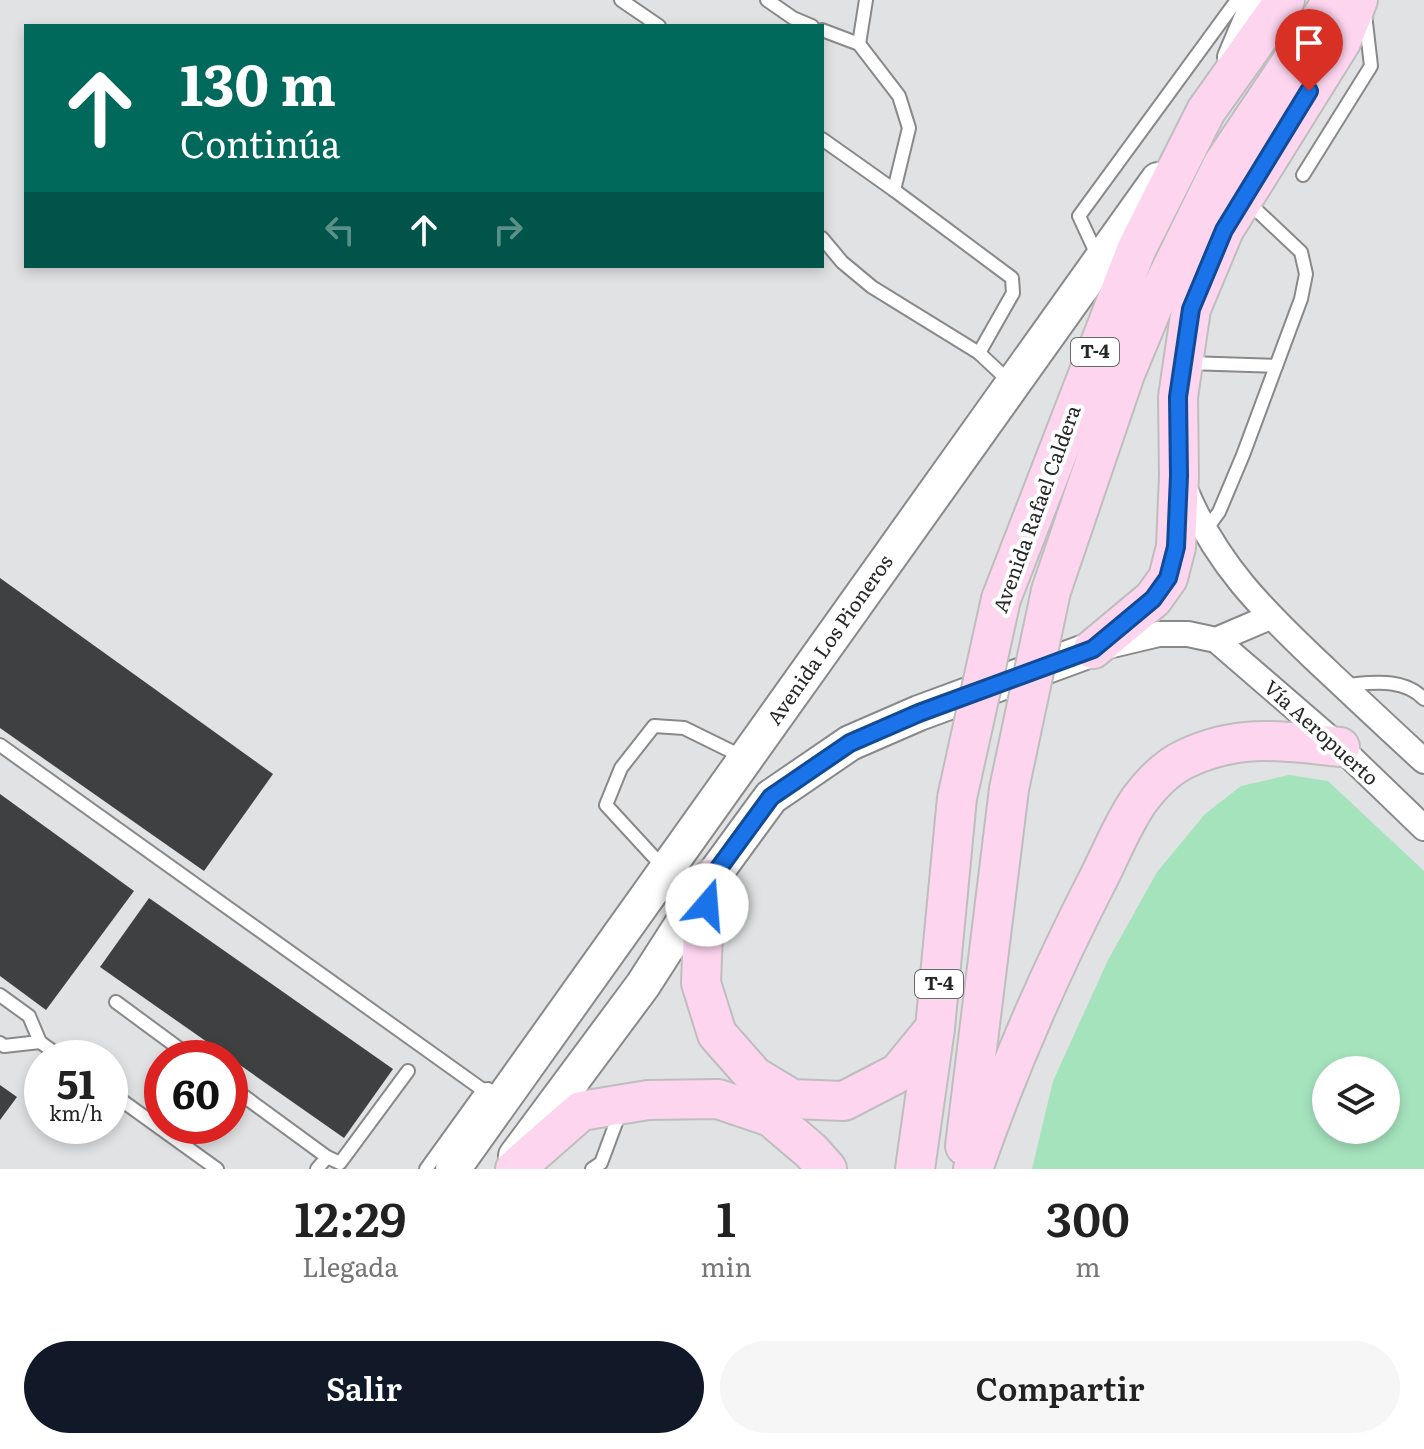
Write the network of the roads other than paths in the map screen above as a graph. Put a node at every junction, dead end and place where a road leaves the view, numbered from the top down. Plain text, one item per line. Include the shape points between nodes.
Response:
1 (621, 0) edge
2 (767, 0) edge
3 (866, 0) edge
4 (1237, 0) edge
5 (1254, 0) edge
6 (1285, 0) edge
7 (1356, 2) edge
8 (656, 24) edge
9 (807, 24) edge
10 (824, 31) edge
11 (859, 44) junction
12 (1206, 111) junction
13 (824, 140) edge
14 (1303, 175) dead end
15 (894, 190) junction
16 (1244, 197) junction
17 (824, 240) edge
18 (1100, 262) junction
19 (979, 353) junction
20 (1183, 362) junction
21 (1276, 366) junction
22 (1013, 384) junction
23 (1179, 476) junction
24 (1205, 531) junction
25 (1270, 617) junction
26 (1216, 640) junction
27 (1093, 649) junction
28 (1342, 685) junction
29 (1424, 699) edge
30 (0, 745) edge
31 (1340, 747) junction
32 (746, 758) junction
33 (1424, 761) edge
34 (1424, 828) edge
35 (666, 870) junction
36 (711, 879) junction
37 (0, 995) edge
38 (116, 1002) dead end
39 (935, 1028) junction
40 (39, 1040) edge
41 (168, 1040) edge
42 (0, 1043) edge
43 (24, 1044) edge
44 (408, 1071) dead end
45 (518, 1079) junction
46 (483, 1090) junction
47 (248, 1099) edge
48 (623, 1104) junction
49 (128, 1105) edge
50 (484, 1126) junction
51 (327, 1157) junction
52 (217, 1169) edge
53 (317, 1169) edge
54 (426, 1169) edge
55 (453, 1169) edge
56 (470, 1169) edge
57 (506, 1169) edge
58 (515, 1169) edge
59 (592, 1169) edge
60 (827, 1169) edge
61 (915, 1169) edge
62 (962, 1169) edge
63 (973, 1169) edge

1 - 8 lane
2 - 9 lane
3 - 11 lane
4 - 18 lane via 1079,216
5 - 12 street, Avenida Los Pioneros / T-4
6 - 12 main road, Avenida Los Pioneros / T-4
7 - 14 lane via 1371,66
7 - 16 main road via 1341,42
7 - 62 main road, Avenida Rafael Caldera / T-4, bridge via 1223,164 1125,374 1051,591 1009,789
10 - 11 lane
11 - 15 lane via 899,96 909,128
12 - 18 street, Avenida Los Pioneros
12 - 39 main road, Avenida Rafael Caldera / T-4, bridge via 1137,248 1001,599 957,798
13 - 15 lane
15 - 19 lane via 1012,278 1013,293
16 - 20 main road via 1191,309
16 - 21 lane via 1301,252 1306,274
17 - 19 lane via 872,287
18 - 22 street, Avenida Los Pioneros
19 - 22 lane
20 - 21 lane
20 - 23 main road
21 - 24 lane via 1219,512
22 - 32 street, Avenida Los Pioneros
23 - 24 street
23 - 27 main road via 1176,547 1168,578 1153,599
24 - 25 street
25 - 26 street
25 - 28 street
26 - 27 street via 1159,634
26 - 31 street, Vía Aeropuerto
27 - 36 street via 850,743 771,797
28 - 29 lane via 1403,685
28 - 33 street
30 - 46 lane
31 - 34 street, Vía Aeropuerto
31 - 63 main road via 1248,740 1216,748 1184,759 1139,800 1031,1018
32 - 35 street, Avenida Los Pioneros
32 - 35 lane via 684,728 654,726 621,768 606,805
35 - 45 street, Avenida Los Pioneros
36 - 39 main road via 701,983 717,1034 754,1076 792,1099 844,1101 898,1073
36 - 57 street via 643,985
37 - 40 lane via 29,1016
38 - 41 lane
39 - 61 main road, Avenida Rafael Caldera / T-4
42 - 43 lane
44 - 51 lane via 340,1163
45 - 46 lane
45 - 50 street, Avenida Los Pioneros
46 - 54 lane
47 - 51 lane
48 - 58 main road via 581,1111
48 - 59 lane via 601,1163
48 - 60 main road via 718,1099 771,1117
49 - 52 lane
50 - 55 street, Avenida Los Pioneros
50 - 56 street via 484,1144
51 - 53 lane

